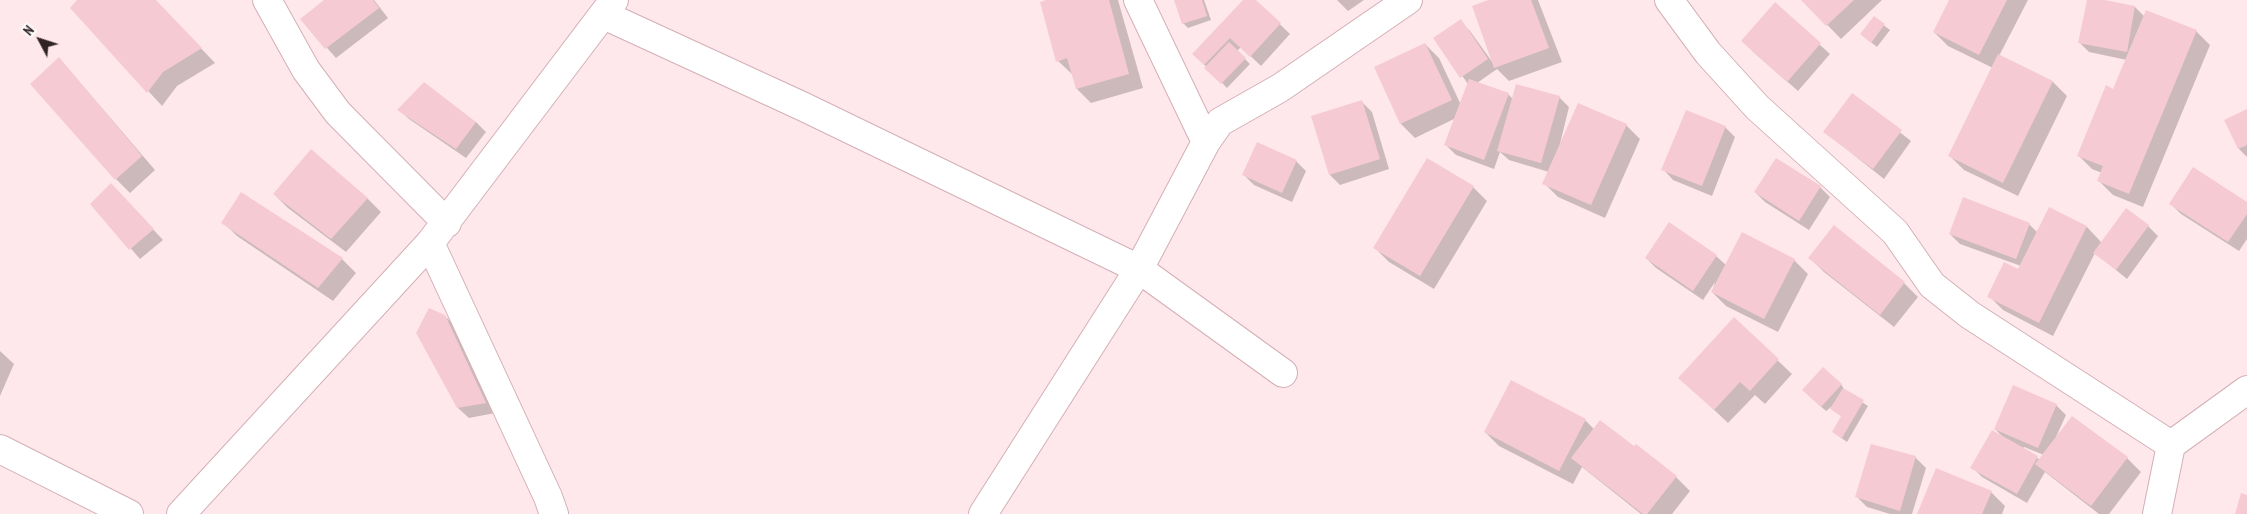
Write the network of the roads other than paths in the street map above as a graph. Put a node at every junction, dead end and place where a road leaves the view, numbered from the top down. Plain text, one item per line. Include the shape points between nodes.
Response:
1 (267, 0) edge
2 (1138, 0) edge
3 (1408, 0) edge
4 (1669, 0) edge
5 (609, 7) edge
6 (1206, 142) junction
7 (439, 233) junction
8 (1139, 269) junction
9 (1283, 373) dead end
10 (2247, 390) edge
11 (2171, 445) junction
12 (0, 448) edge
13 (129, 514) edge
14 (181, 514) edge
15 (554, 514) edge
16 (984, 514) edge
17 (2157, 514) edge

1 - 7 street via 306,70
2 - 6 street
3 - 6 street via 1280,88 1220,122
4 - 11 street via 1708,54 1757,107 1895,232 1932,285 1970,315
5 - 7 street
5 - 8 street via 804,107
6 - 8 street
7 - 14 street
7 - 15 street
8 - 9 street
8 - 16 street
10 - 11 street
11 - 17 street
12 - 13 street

